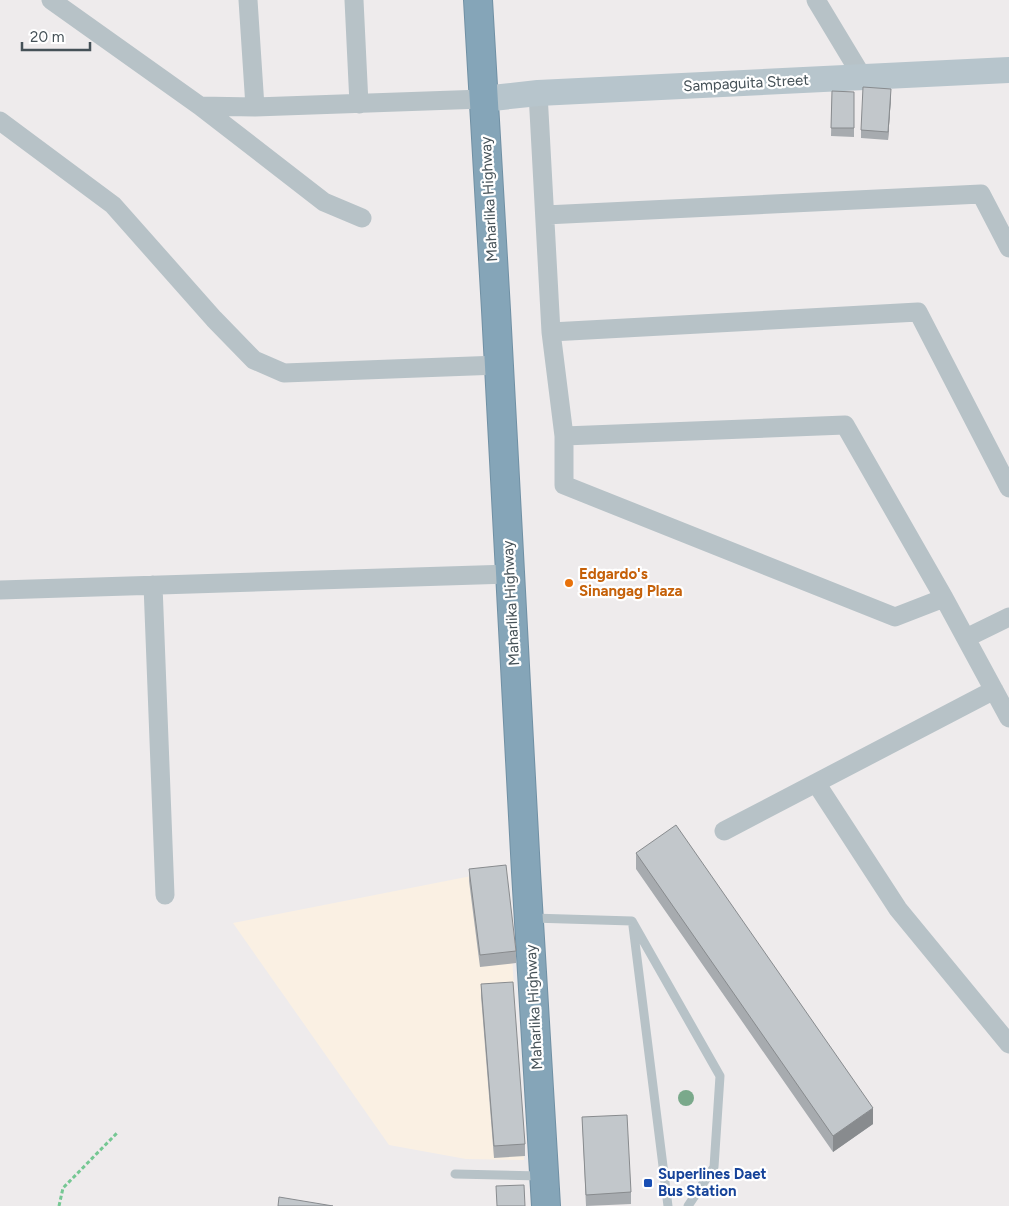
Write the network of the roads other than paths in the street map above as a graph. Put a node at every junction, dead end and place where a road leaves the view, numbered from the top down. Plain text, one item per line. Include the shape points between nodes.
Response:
1 (51, 0) edge
2 (248, 0) edge
3 (354, 0) edge
4 (478, 0) edge
5 (816, 0) edge
6 (1009, 70) edge
7 (863, 78) junction
8 (538, 93) junction
9 (483, 99) junction
10 (359, 104) junction
11 (200, 106) junction
12 (255, 107) junction
13 (0, 121) edge
14 (545, 215) junction
15 (362, 218) dead end
16 (1009, 248) edge
17 (551, 332) junction
18 (499, 365) junction
19 (564, 436) junction
20 (1009, 488) edge
21 (510, 574) junction
22 (153, 585) junction
23 (0, 590) edge
24 (944, 598) junction
25 (1009, 617) edge
26 (966, 638) junction
27 (994, 690) junction
28 (1009, 718) edge
29 (816, 783) junction
30 (724, 831) dead end
31 (165, 895) dead end
32 (529, 918) junction
33 (632, 921) junction
34 (1009, 1044) edge
35 (456, 1174) dead end
36 (544, 1176) junction
37 (546, 1206) edge
38 (668, 1206) edge
39 (688, 1206) edge

1 - 11 street
2 - 12 street
3 - 10 street
4 - 9 highway, Maharlika Highway
5 - 7 street
6 - 7 street, Sampaguita Street
7 - 8 street, Sampaguita Street
8 - 9 street, Sampaguita Street
8 - 14 street
9 - 10 street
9 - 18 highway, Maharlika Highway
10 - 12 street
11 - 12 street
11 - 15 street via 324,202
13 - 18 street via 113,205 254,360 284,373
14 - 16 street via 981,194
14 - 17 street
17 - 19 street
17 - 20 street via 918,312
18 - 21 highway, Maharlika Highway
19 - 24 street via 564,485 895,617
19 - 24 street via 845,425
21 - 22 street
21 - 32 highway, Maharlika Highway
22 - 23 street
22 - 31 street
24 - 26 street
25 - 26 street
26 - 27 street
27 - 28 street
27 - 29 street
29 - 30 street
29 - 34 street via 898,910
32 - 33 lane
32 - 36 highway, Maharlika Highway
33 - 38 lane
33 - 39 lane via 720,1076 714,1167
35 - 36 lane
36 - 37 highway, Maharlika Highway

